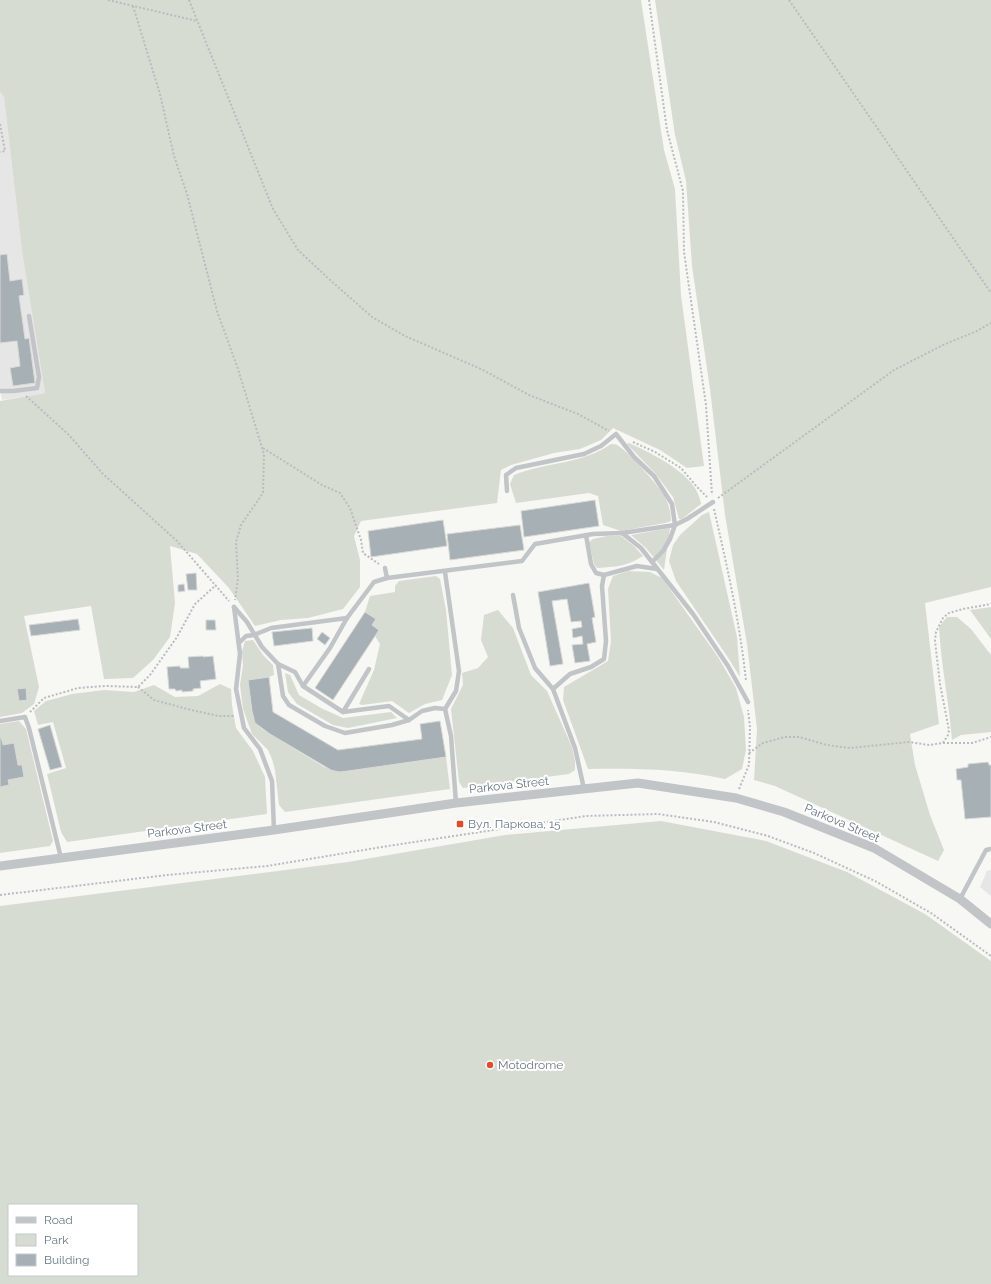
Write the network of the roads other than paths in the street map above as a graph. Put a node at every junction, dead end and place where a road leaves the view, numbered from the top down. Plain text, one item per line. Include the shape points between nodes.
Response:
1 (29, 316) dead end
2 (0, 391) edge
3 (507, 491) dead end
4 (713, 502) road end
5 (675, 525) junction
6 (622, 533) junction
7 (586, 535) junction
8 (652, 562) junction
9 (385, 568) road end
10 (657, 569) junction
11 (445, 572) junction
12 (604, 575) junction
13 (387, 578) junction
14 (513, 595) dead end
15 (347, 618) junction
16 (254, 635) junction
17 (239, 643) junction
18 (278, 664) junction
19 (369, 669) dead end
20 (303, 686) junction
21 (554, 689) junction
22 (748, 702) road end
23 (445, 709) junction
24 (343, 712) junction
25 (409, 720) junction
26 (0, 721) edge
27 (584, 789) junction
28 (456, 803) junction
29 (274, 830) junction
30 (991, 849) edge
31 (61, 858) junction
32 (0, 866) edge
33 (960, 899) junction
34 (991, 924) edge

1 - 2 lane via 39,377 37,388
3 - 5 lane via 506,475 516,468 584,454 601,446 616,434 634,457 654,476 672,504
4 - 5 lane
5 - 6 lane
5 - 8 lane via 670,540
6 - 7 lane
6 - 8 lane via 641,548
7 - 11 lane via 535,544 522,561
7 - 12 lane via 591,564 596,573
8 - 10 lane
9 - 13 lane
10 - 12 lane via 637,566
10 - 22 lane via 693,614 728,666
11 - 13 lane
11 - 23 lane via 459,671 456,692
12 - 21 lane via 604,659 591,667 570,674
13 - 15 lane via 374,582
14 - 21 lane via 519,628 535,668
15 - 16 lane via 271,628
15 - 20 lane via 330,648
16 - 17 lane via 246,636
16 - 17 lane via 234,607
16 - 18 lane via 262,648
17 - 29 lane via 236,689 244,728 260,748 272,781
18 - 20 lane via 295,672
18 - 25 lane via 283,696 289,705 325,726 345,733
19 - 24 lane
20 - 24 lane
21 - 27 lane via 575,748
23 - 25 lane via 422,711
23 - 28 lane via 451,736
24 - 25 lane via 389,706
26 - 31 lane via 25,717 30,728
27 - 28 street, Parkova Street
27 - 33 street, Parkova Street via 638,783 736,798 784,812 874,848
28 - 29 street, Parkova Street
29 - 31 street, Parkova Street
30 - 33 lane via 986,850
31 - 32 street, Parkova Street
33 - 34 street, Parkova Street

